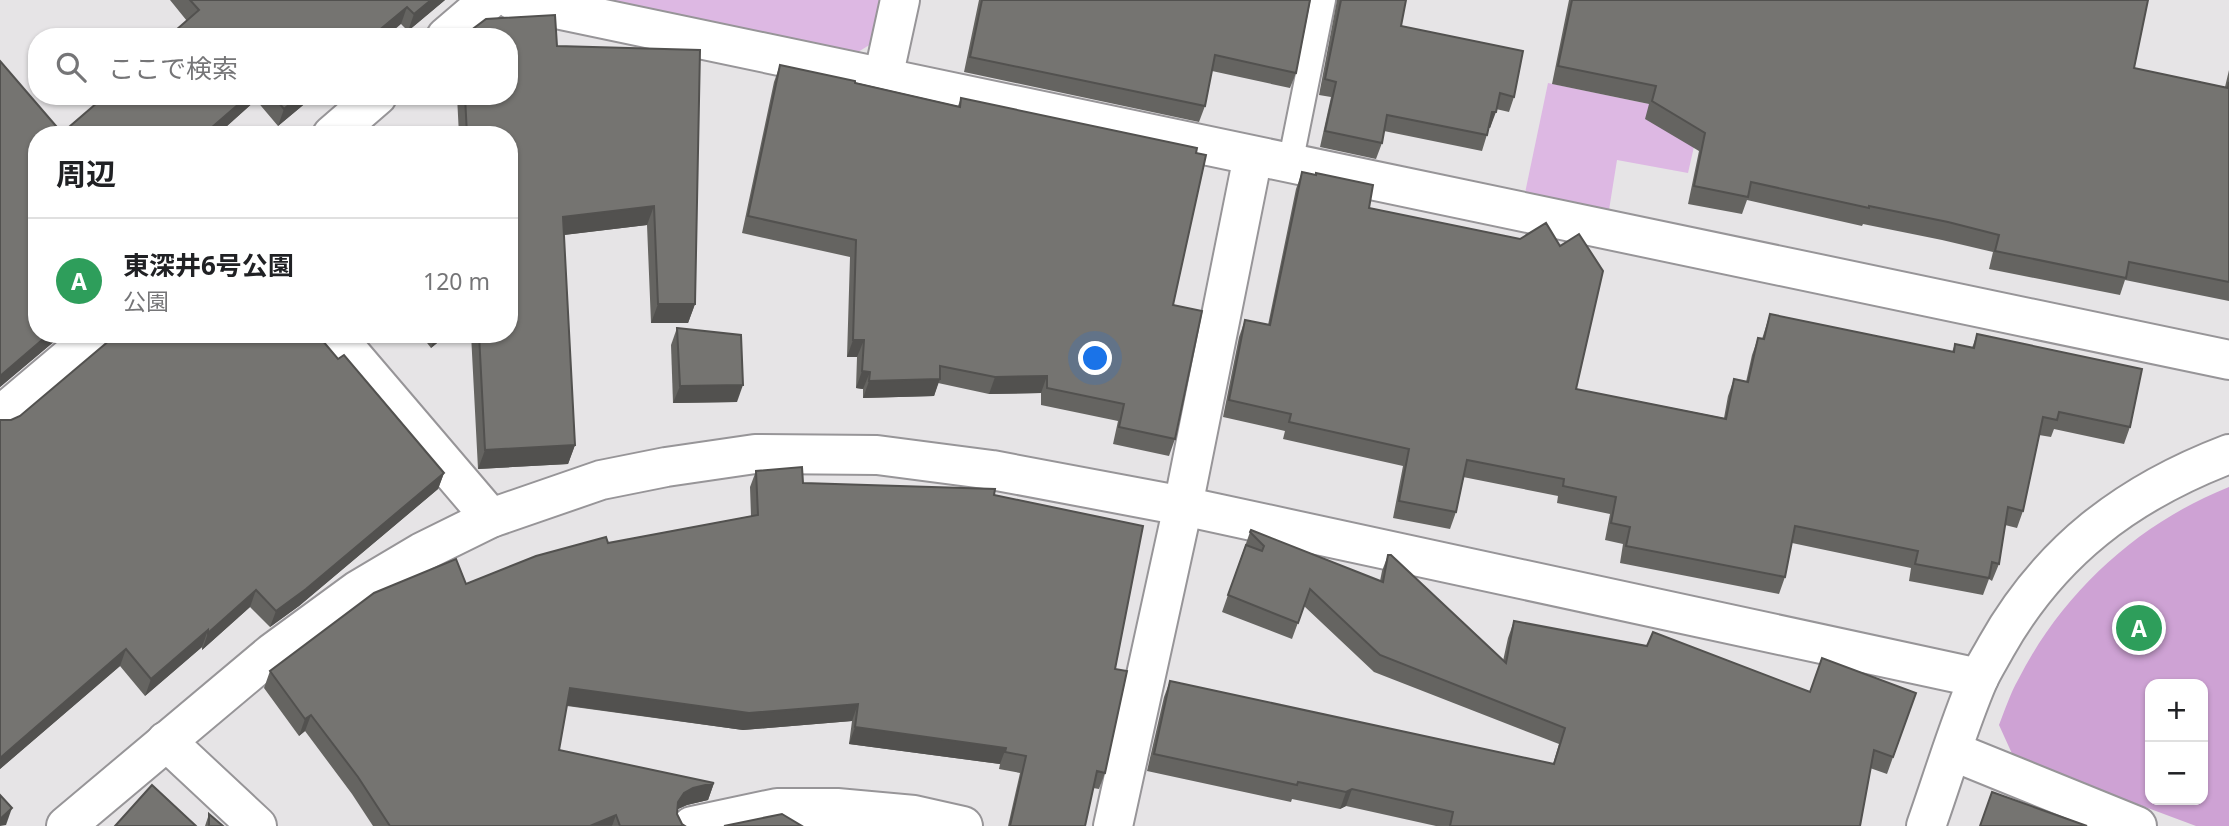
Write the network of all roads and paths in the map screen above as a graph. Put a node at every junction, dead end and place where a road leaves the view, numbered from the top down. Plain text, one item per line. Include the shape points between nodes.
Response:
1 (489, 0) edge
2 (513, 0) edge
3 (900, 0) edge
4 (1323, 0) edge
5 (456, 28) edge
6 (883, 78) junction
7 (367, 105) edge
8 (342, 126) edge
9 (1271, 160) junction
10 (86, 343) edge
11 (342, 343) edge
12 (2229, 360) edge
13 (0, 416) edge
14 (2229, 454) edge
15 (1183, 506) junction
16 (491, 519) junction
17 (1979, 678) junction
18 (166, 741) junction
19 (1952, 751) junction
20 (66, 826) edge
21 (257, 826) edge
22 (692, 826) edge
23 (963, 826) edge
24 (1113, 826) edge
25 (1926, 826) edge
26 (2137, 826) edge

1 - 5 street
2 - 6 street
3 - 6 street
4 - 9 lane
6 - 9 street
7 - 8 street
9 - 12 street
9 - 15 street
10 - 13 street
11 - 16 street
14 - 17 street via 2154,488 2072,547 2035,586
15 - 16 street via 877,454 755,454 601,480
15 - 17 street
15 - 24 street
16 - 18 street via 358,590 272,653
17 - 19 street
18 - 20 street
18 - 21 street
19 - 25 street
19 - 26 street
22 - 23 street via 777,808 813,808 914,815

